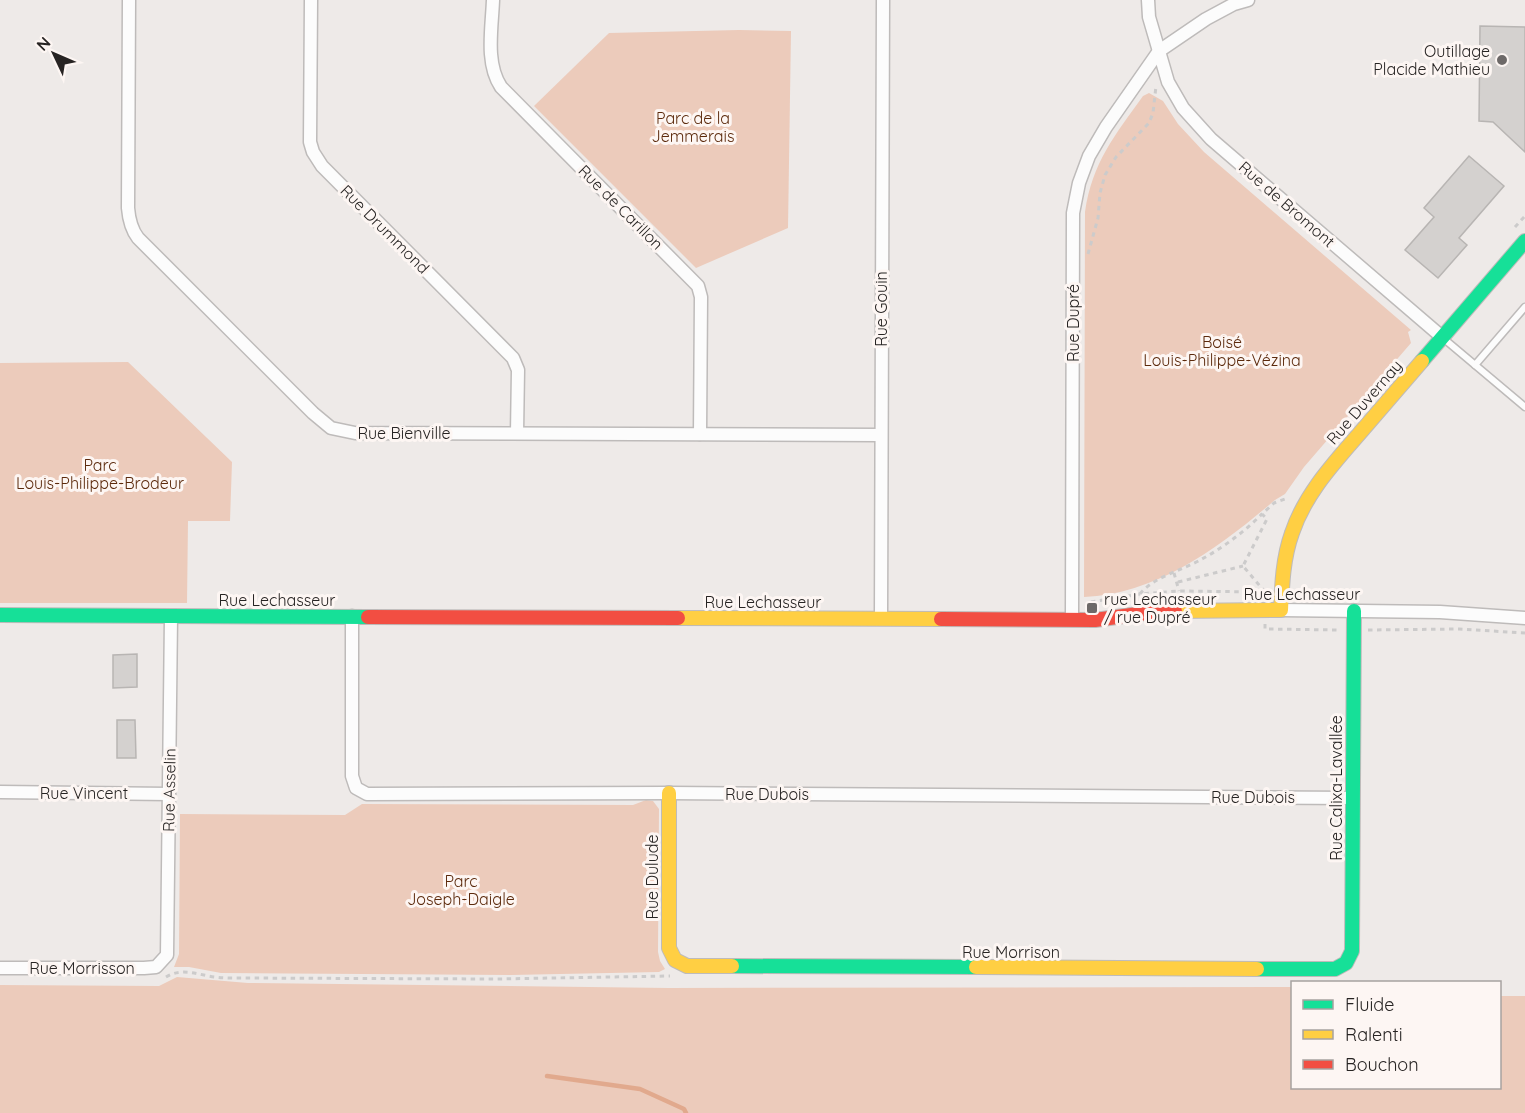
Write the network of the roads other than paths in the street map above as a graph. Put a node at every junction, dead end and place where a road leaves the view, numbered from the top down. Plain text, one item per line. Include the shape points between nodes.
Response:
1 (129, 0) edge
2 (311, 0) edge
3 (492, 0) edge
4 (883, 0) edge
5 (1148, 0) edge
6 (1248, 0) edge
7 (1159, 51) junction
8 (1525, 241) edge
9 (1525, 307) edge
10 (1442, 337) junction
11 (1475, 365) junction
12 (1525, 407) edge
13 (518, 433) junction
14 (700, 434) junction
15 (881, 435) junction
16 (1281, 610) junction
17 (1354, 611) junction
18 (0, 615) edge
19 (352, 616) junction
20 (171, 617) junction
21 (881, 618) junction
22 (1525, 618) edge
23 (1072, 619) junction
24 (0, 792) edge
25 (669, 793) junction
26 (169, 794) junction
27 (1352, 798) junction
28 (675, 960) joint
29 (162, 962) joint
30 (1346, 963) joint
31 (0, 968) edge

1 - 13 street, Rue Bienville via 128,208 130,225 138,238 331,428 355,433
2 - 13 street, Rue Drummond via 313,152 322,166 513,358 518,375
3 - 14 street, Rue de Carillon via 492,65 501,87 698,286
4 - 15 street, Rue Gouin
5 - 7 street
6 - 7 street via 1206,19
7 - 10 street, Rue de Bromont via 1175,95 1211,138
7 - 23 street, Rue Dupré via 1089,156 1073,213
8 - 10 street, Rue Duvernay
9 - 11 lane
10 - 11 lane
10 - 16 street, Rue Duvernay via 1303,504 1286,549
11 - 12 lane
13 - 14 street, Rue Bienville
14 - 15 street, Rue Bienville
15 - 21 street, Rue Gouin
16 - 17 street, Rue Lechasseur
16 - 23 street, Rue Lechasseur via 1160,611
17 - 22 street, Rue Lechasseur
17 - 27 street, Rue Calixa-Lavallée
18 - 20 street, Rue Lechasseur
19 - 20 street, Rue Lechasseur
19 - 21 street, Rue Lechasseur
19 - 25 street, Rue Dubois via 352,776 363,793
20 - 26 street, Rue Asselin
21 - 23 street, Rue Lechasseur
24 - 26 street, Rue Vincent
25 - 27 street, Rue Dubois
25 - 28 street, Rue Dulude via 669,944
26 - 29 street, Rue Asselin via 169,947
27 - 30 street, Rue Calixa-Lavallée via 1352,951
28 - 30 street, Rue Morrison via 691,967 870,968 1330,970
29 - 31 street, Rue Morrisson via 152,968 134,969

